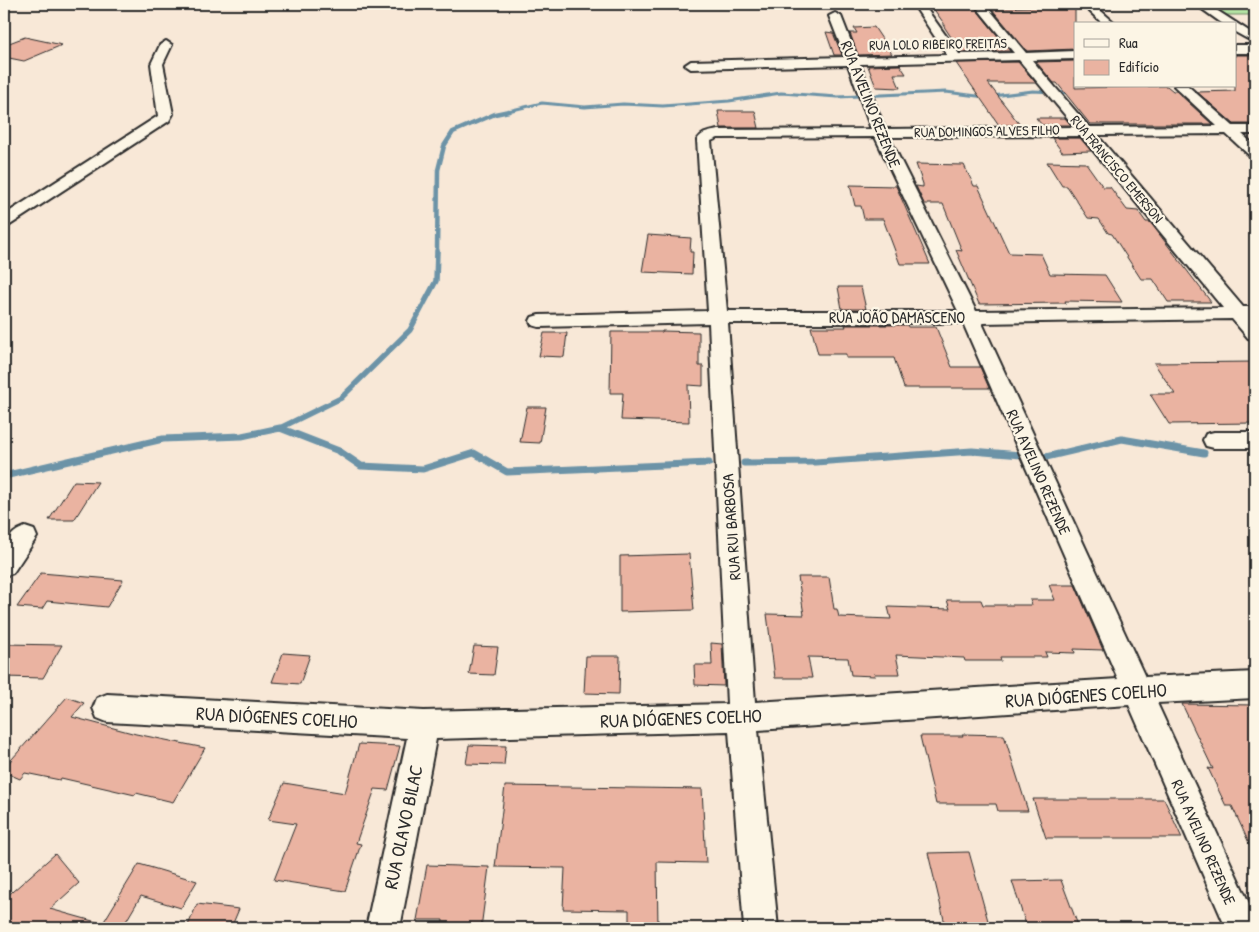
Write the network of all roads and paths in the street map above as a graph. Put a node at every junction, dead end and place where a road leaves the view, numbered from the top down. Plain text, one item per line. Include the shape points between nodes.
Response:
1 (918, 4) edge
2 (979, 4) edge
3 (1087, 4) edge
4 (1200, 4) edge
5 (835, 16) dead end
6 (1108, 22) edge
7 (1227, 22) edge
8 (1236, 28) edge
9 (1255, 40) edge
10 (166, 45) dead end
11 (1255, 49) edge
12 (1236, 50) edge
13 (1074, 55) edge
14 (1024, 57) junction
15 (956, 59) junction
16 (854, 61) junction
17 (691, 65) dead end
18 (1182, 88) edge
19 (1085, 130) junction
20 (1230, 130) junction
21 (1255, 130) edge
22 (880, 133) junction
23 (718, 134) joint
24 (1255, 153) edge
25 (4, 222) edge
26 (1247, 313) edge
27 (718, 317) junction
28 (970, 317) junction
29 (539, 321) dead end
30 (1255, 334) edge
31 (1214, 440) dead end
32 (1255, 440) edge
33 (24, 537) dead end
34 (4, 566) edge
35 (1255, 685) edge
36 (1136, 691) junction
37 (107, 708) dead end
38 (742, 717) junction
39 (424, 725) junction
40 (383, 928) edge
41 (761, 928) edge
42 (1243, 928) edge

1 - 15 street
2 - 14 street, RUA FRANCISCO EMERSON
3 - 6 street
4 - 7 street
5 - 16 street, RUA AVELINO REZENDE
8 - 9 street
10 - 25 street via 157,64 164,118
11 - 12 street
13 - 14 street, RUA LOLO RIBEIRO FREITAS
14 - 15 street, RUA LOLO RIBEIRO FREITAS
14 - 19 street, RUA FRANCISCO EMERSON
15 - 16 street, RUA LOLO RIBEIRO FREITAS
16 - 17 street, RUA LOLO RIBEIRO FREITAS
16 - 22 street, RUA AVELINO REZENDE
18 - 20 street
19 - 20 street, RUA DOMINGOS ALVES FILHO
19 - 22 street, RUA DOMINGOS ALVES FILHO
19 - 26 street, RUA FRANCISCO EMERSON via 1144,202
20 - 21 street, RUA DOMINGOS ALVES FILHO
20 - 24 street
22 - 23 street, RUA DOMINGOS ALVES FILHO
22 - 28 street, RUA AVELINO REZENDE
23 - 27 street, RUA RUI BARBOSA via 704,140
26 - 28 street, RUA JOÃO DAMASCENO
26 - 30 street, RUA FRANCISCO EMERSON
27 - 28 street, RUA JOÃO DAMASCENO
27 - 29 street, RUA JOÃO DAMASCENO
27 - 38 street, RUA RUI BARBOSA
28 - 36 street, RUA AVELINO REZENDE
31 - 32 street
33 - 34 street
35 - 36 street, RUA DIÓGENES COELHO
36 - 38 street, RUA DIÓGENES COELHO
36 - 42 street, RUA AVELINO REZENDE
37 - 39 street, RUA DIÓGENES COELHO
38 - 39 street, RUA DIÓGENES COELHO
38 - 41 street, RUA RUI BARBOSA
39 - 40 street, RUA OLAVO BILAC

